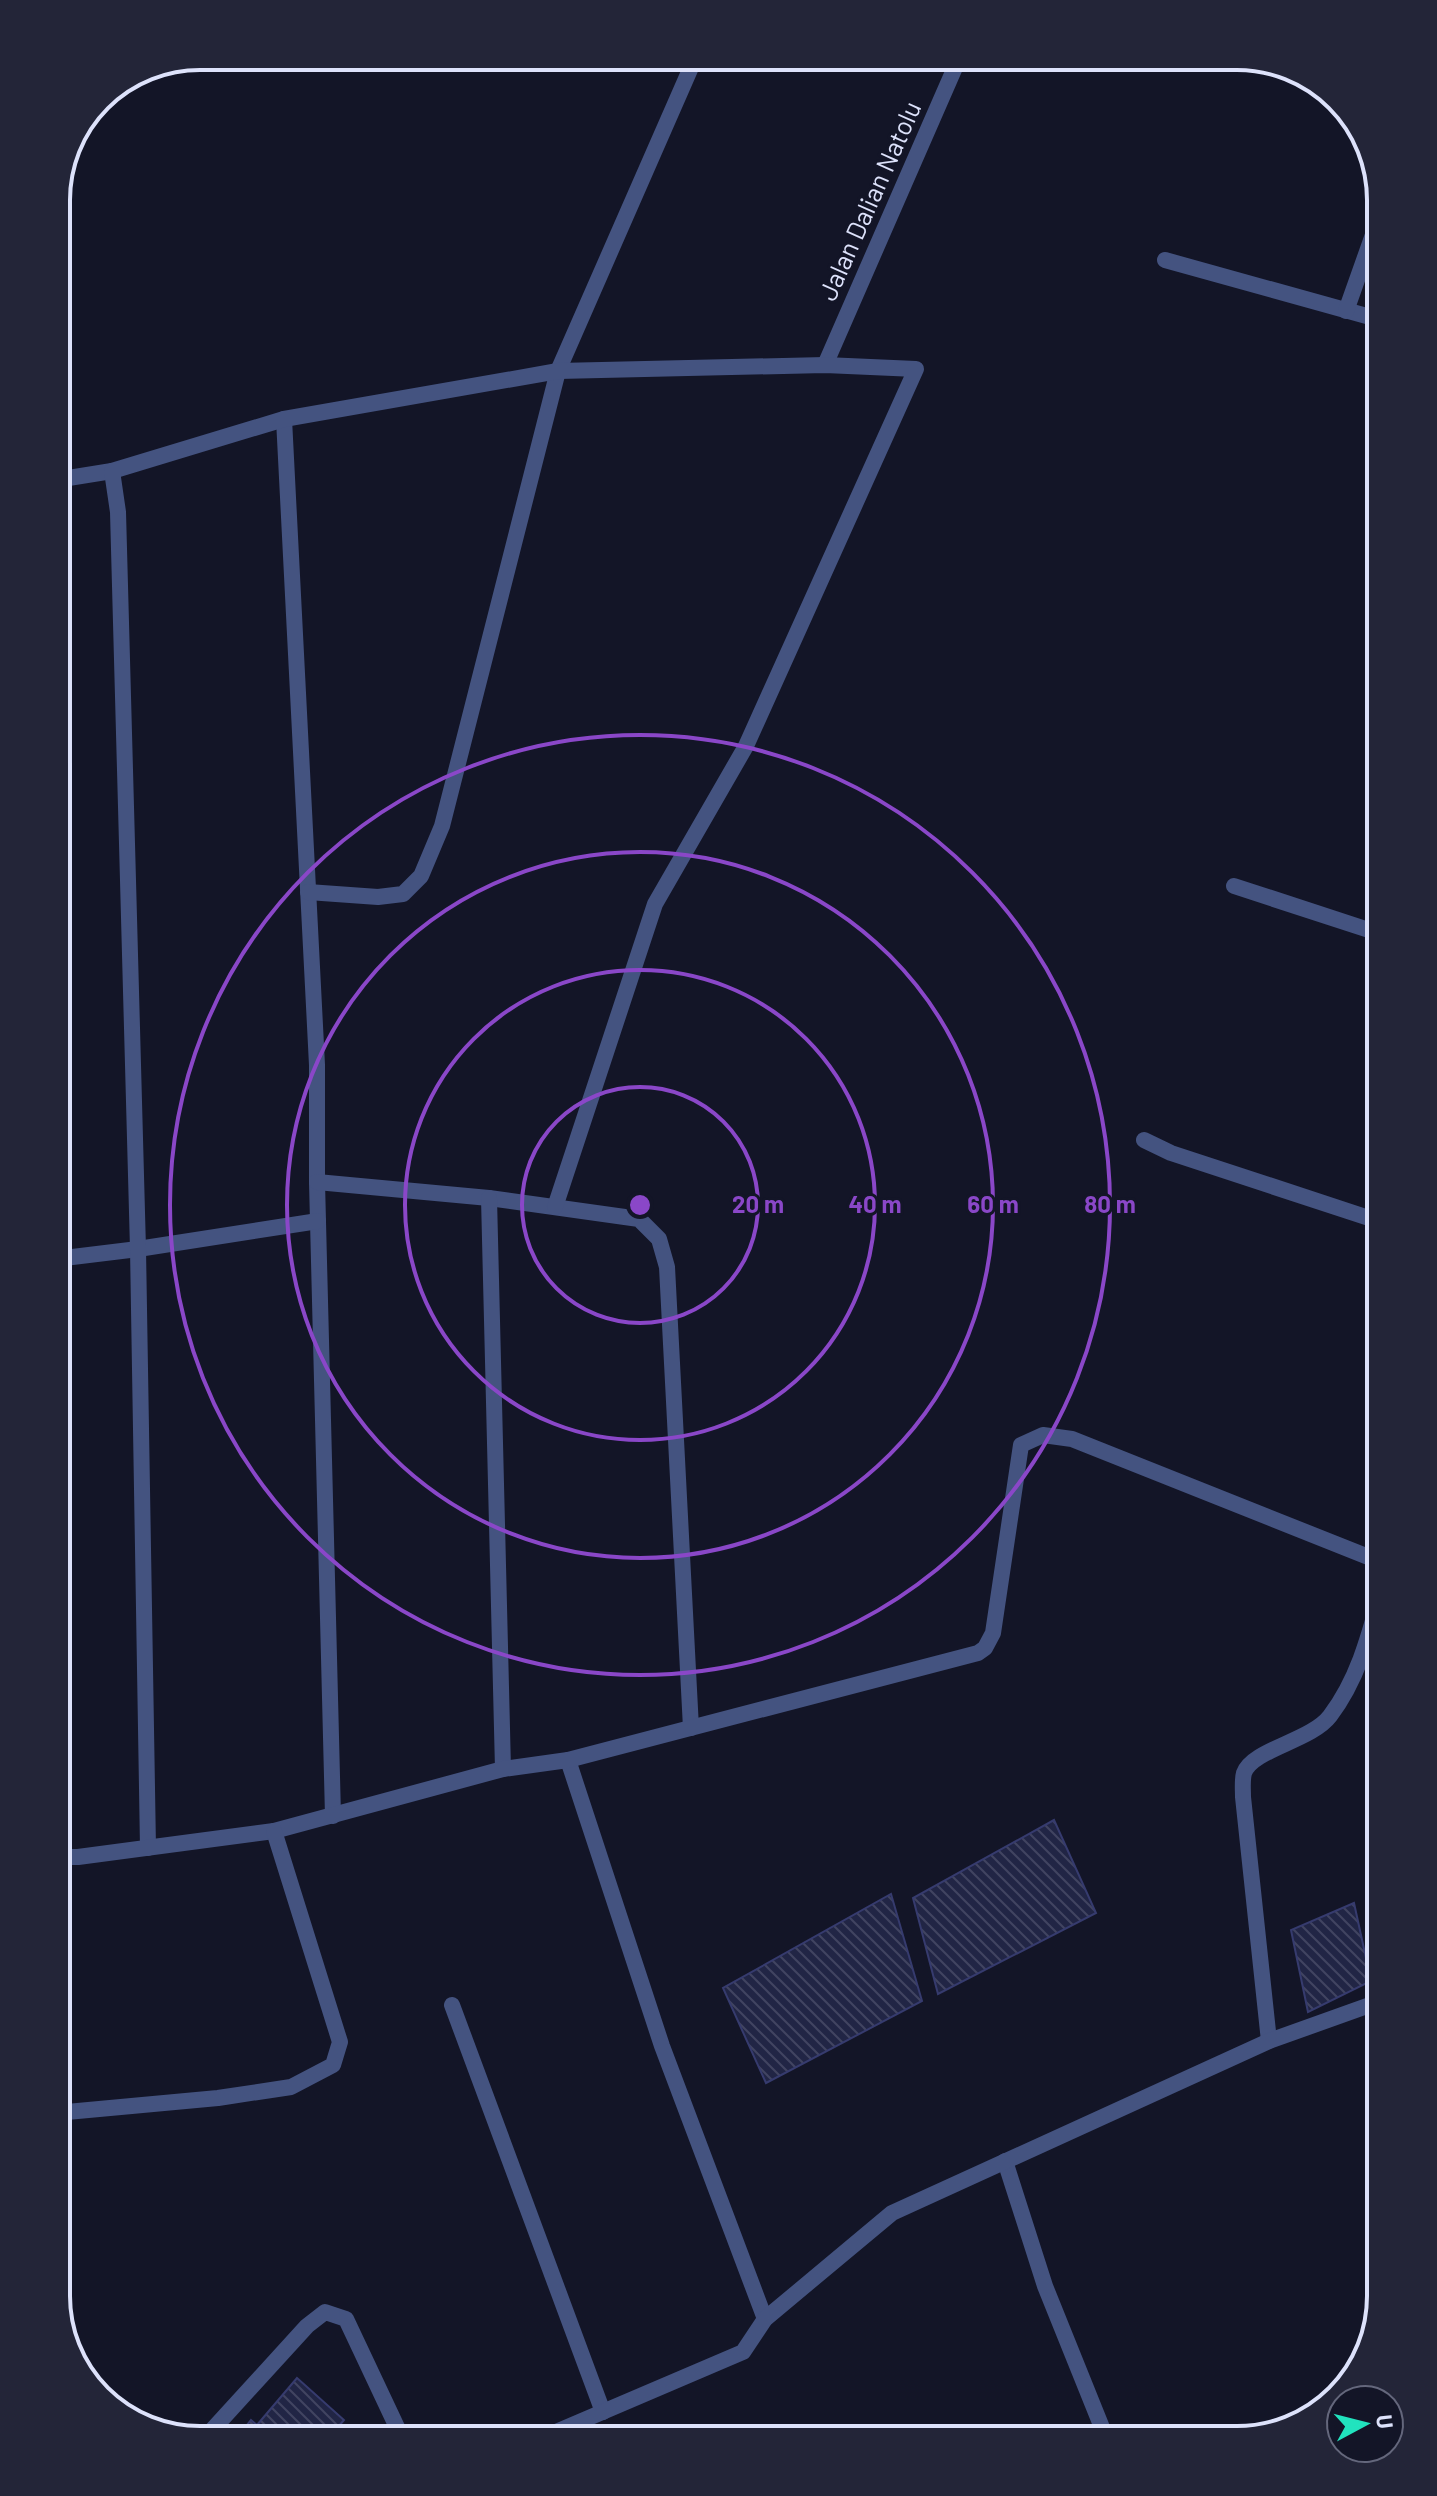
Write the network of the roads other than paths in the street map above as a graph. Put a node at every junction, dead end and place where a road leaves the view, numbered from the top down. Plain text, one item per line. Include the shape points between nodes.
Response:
1 (690, 70) edge
2 (954, 70) edge
3 (1367, 252) edge
4 (1165, 260) dead end
5 (1346, 311) junction
6 (1367, 316) edge
7 (825, 365) junction
8 (558, 371) junction
9 (284, 419) junction
10 (112, 471) junction
11 (70, 478) edge
12 (1234, 886) dead end
13 (308, 892) junction
14 (1367, 929) edge
15 (1144, 1140) dead end
16 (317, 1182) junction
17 (489, 1198) junction
18 (555, 1207) junction
19 (1367, 1217) edge
20 (318, 1221) junction
21 (138, 1249) junction
22 (70, 1257) edge
23 (1367, 1556) edge
24 (1367, 1641) edge
25 (691, 1728) junction
26 (568, 1760) junction
27 (503, 1769) junction
28 (333, 1816) junction
29 (274, 1831) junction
30 (148, 1848) junction
31 (70, 1857) edge
32 (452, 2005) dead end
33 (1367, 2006) edge
34 (1269, 2041) junction
35 (70, 2112) edge
36 (1005, 2161) junction
37 (765, 2319) junction
38 (603, 2412) junction
39 (216, 2426) edge
40 (396, 2426) edge
41 (570, 2426) edge
42 (1101, 2426) edge

1 - 8 street
2 - 7 street, Jalan Dalian Natolu
3 - 5 street
4 - 5 street
5 - 6 street
7 - 8 street
7 - 18 street via 916,369 746,746 655,904
8 - 9 street
8 - 13 street via 430,859 403,894
9 - 10 street
9 - 13 street
10 - 11 street
10 - 21 street via 118,512
12 - 14 street
13 - 16 street
15 - 19 street
16 - 17 street
16 - 20 street
17 - 18 street
17 - 27 street
18 - 25 street via 639,1219 659,1239 667,1267
20 - 21 street
20 - 28 street
21 - 22 street
21 - 30 street
23 - 25 street via 1072,1439 1043,1435 1021,1445 993,1633 985,1648 966,1658
24 - 34 street via 1328,1720 1255,1759 1244,1773
25 - 26 street
26 - 27 street
26 - 37 street via 662,2046
27 - 28 street
28 - 29 street
29 - 30 street
29 - 35 street via 340,2042 333,2065 291,2087
30 - 31 street
32 - 38 street
33 - 34 street
34 - 36 street
36 - 37 street via 892,2213
36 - 42 street via 1045,2286
37 - 38 street via 743,2352
38 - 41 street
39 - 40 street via 325,2312 346,2319

